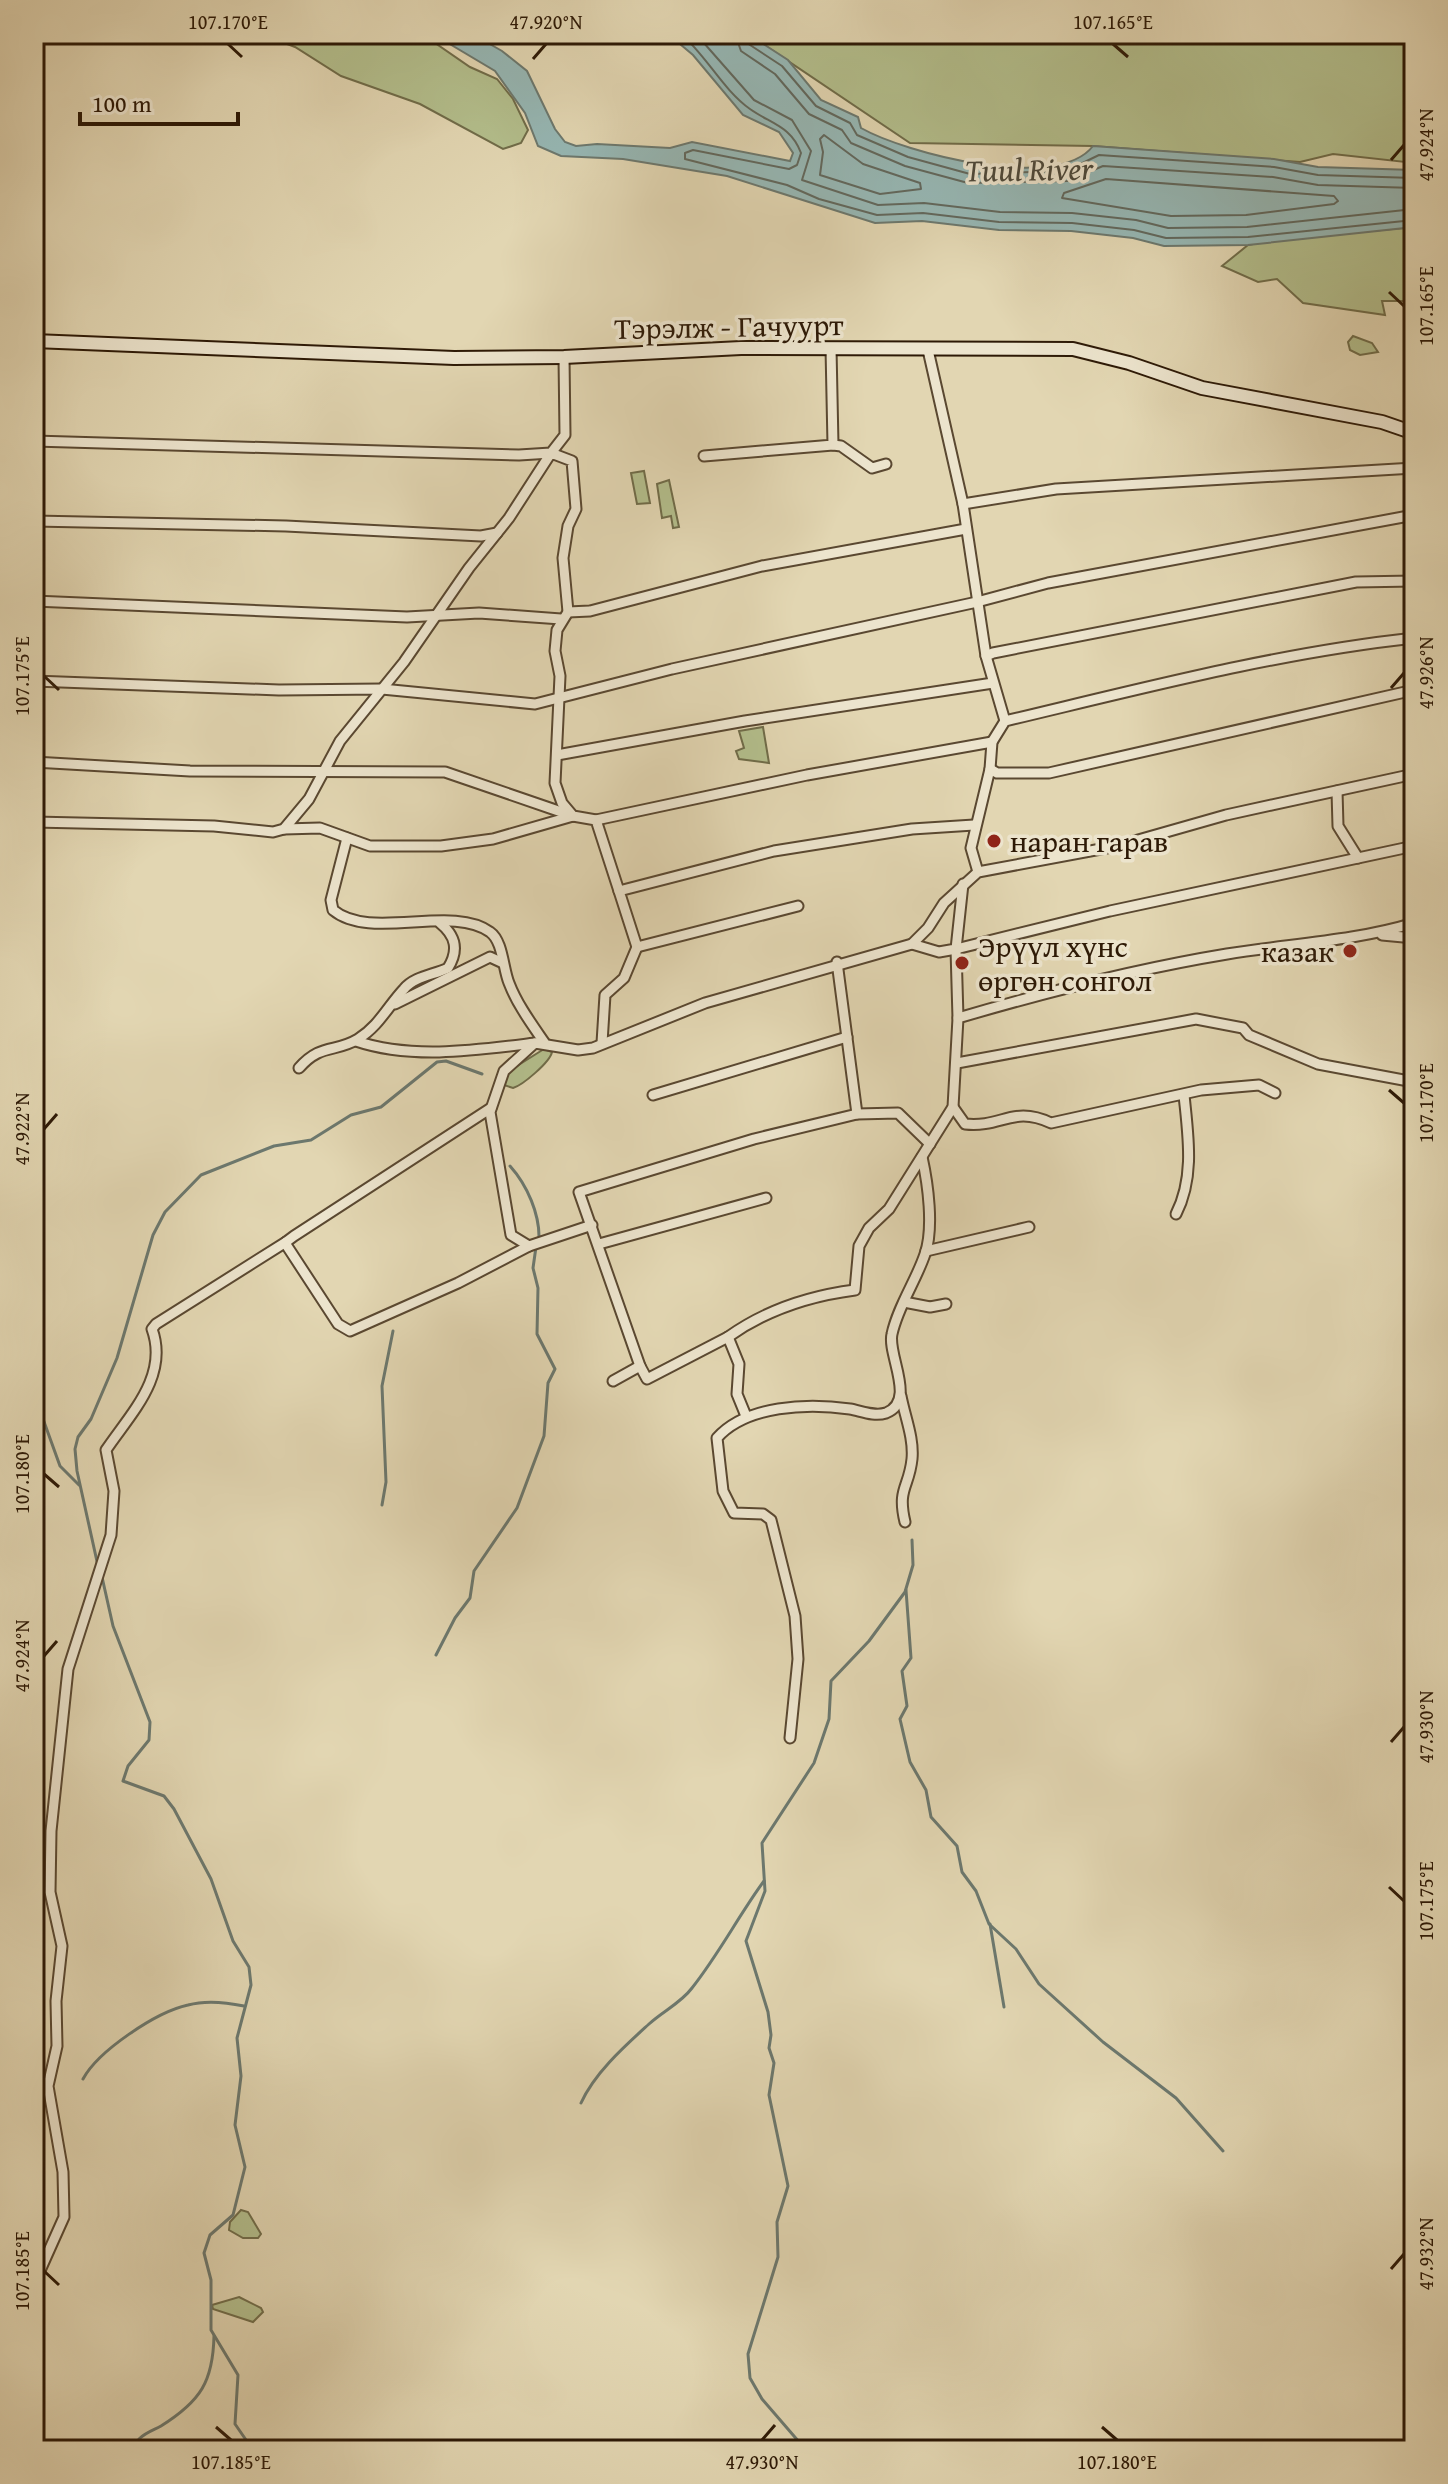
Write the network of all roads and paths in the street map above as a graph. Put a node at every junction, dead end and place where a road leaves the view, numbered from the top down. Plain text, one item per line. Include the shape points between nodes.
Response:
1 (34, 341) edge
2 (831, 348) junction
3 (928, 350) junction
4 (564, 357) junction
5 (1414, 433) edge
6 (34, 441) edge
7 (833, 445) junction
8 (551, 453) junction
9 (704, 456) dead end
10 (886, 464) dead end
11 (1414, 468) edge
12 (963, 504) junction
13 (1414, 515) edge
14 (34, 521) edge
15 (966, 529) junction
16 (497, 533) junction
17 (1414, 581) edge
18 (34, 601) edge
19 (977, 602) junction
20 (564, 615) junction
21 (435, 618) junction
22 (1414, 638) edge
23 (986, 656) junction
24 (34, 681) edge
25 (993, 683) junction
26 (382, 689) junction
27 (1414, 690) edge
28 (557, 700) junction
29 (1005, 721) junction
30 (992, 742) junction
31 (557, 755) junction
32 (34, 762) edge
33 (325, 769) junction
34 (990, 769) junction
35 (1414, 774) edge
36 (1337, 791) junction
37 (573, 816) junction
38 (596, 820) junction
39 (34, 822) edge
40 (974, 825) junction
41 (284, 829) junction
42 (347, 838) junction
43 (1414, 846) edge
44 (1358, 858) junction
45 (978, 872) junction
46 (963, 884) junction
47 (619, 891) junction
48 (798, 906) dead end
49 (440, 923) junction
50 (1414, 923) edge
51 (1375, 935) junction
52 (1414, 938) edge
53 (912, 944) junction
54 (637, 947) junction
55 (956, 949) junction
56 (837, 962) junction
57 (503, 963) junction
58 (395, 1004) junction
59 (958, 1018) junction
60 (847, 1037) junction
61 (356, 1041) junction
62 (539, 1042) junction
63 (602, 1043) junction
64 (957, 1063) junction
65 (299, 1068) dead end
66 (1414, 1082) edge
67 (1275, 1093) dead end
68 (653, 1095) dead end
69 (1184, 1095) junction
70 (953, 1107) junction
71 (491, 1108) junction
72 (857, 1114) junction
73 (930, 1144) junction
74 (922, 1157) junction
75 (766, 1198) dead end
76 (1176, 1214) dead end
77 (592, 1225) junction
78 (1029, 1227) dead end
79 (286, 1242) junction
80 (599, 1244) junction
81 (529, 1246) junction
82 (926, 1251) junction
83 (904, 1302) junction
84 (946, 1304) dead end
85 (728, 1337) junction
86 (640, 1366) junction
87 (613, 1381) dead end
88 (900, 1388) junction
89 (746, 1416) junction
90 (905, 1522) dead end
91 (790, 1738) dead end
92 (34, 2284) edge

1 - 4 main road, Тэрэлж - Гачуурт via 258,352
2 - 3 main road, Тэрэлж - Гачуурт
2 - 4 main road, Тэрэлж - Гачуурт
2 - 7 street
3 - 5 main road, Тэрэлж - Гачуурт via 1073,349 1202,388 1382,422
3 - 12 street
4 - 8 street via 565,435
6 - 8 street
7 - 9 street
7 - 10 street via 872,468
8 - 16 street
8 - 20 street via 572,461 575,479 576,509 563,558
11 - 12 street via 1056,489
12 - 15 street
13 - 19 street via 1048,583
14 - 16 street
15 - 19 street
15 - 20 street via 762,566
16 - 21 street
17 - 23 street via 1356,582
18 - 21 street
19 - 23 street
19 - 28 street via 672,669
20 - 21 street via 446,613
20 - 28 street via 555,651
21 - 26 street
22 - 29 street via 1353,644
23 - 25 street
24 - 26 street
25 - 29 street
25 - 31 street
26 - 28 street via 535,704
26 - 33 street via 340,741
27 - 34 street via 1049,773
28 - 31 street
29 - 30 street
30 - 34 street
30 - 38 street
31 - 37 street via 555,783
32 - 33 street via 190,771
33 - 37 street via 445,772
33 - 41 street
34 - 40 street
35 - 36 street
36 - 44 street via 1338,826
36 - 45 street via 1117,846
37 - 38 street
37 - 42 street via 493,839 441,846 370,846
38 - 47 street
39 - 41 street
40 - 45 street via 971,848
40 - 47 street via 812,844
41 - 42 street via 320,828
42 - 49 street via 333,910 352,920
43 - 44 street
44 - 55 street
45 - 46 street
46 - 53 street
46 - 55 street
47 - 54 street
48 - 54 street
49 - 57 street via 491,932
49 - 58 street via 452,933 453,960 438,973 416,979
50 - 51 street
51 - 52 street
51 - 59 street via 1141,971
53 - 55 street via 939,952
53 - 56 street
54 - 63 street via 624,978 605,995
55 - 59 street
56 - 60 street
56 - 63 street via 705,1003
57 - 58 street via 490,957
57 - 62 street
58 - 61 street
59 - 64 street
60 - 68 street
60 - 72 street
61 - 62 street via 466,1051
61 - 65 street via 326,1047
62 - 63 street via 578,1050
62 - 71 street via 504,1071
64 - 66 street via 1196,1019 1243,1028 1318,1064
64 - 70 street
67 - 69 street via 1259,1085
69 - 70 street via 1051,1123 1030,1113 965,1124
69 - 76 street via 1190,1154
70 - 73 street
71 - 79 street
71 - 81 street via 511,1235
72 - 73 street via 898,1113
72 - 77 street via 579,1192
73 - 74 street
74 - 82 street via 929,1190
74 - 85 street via 859,1246 855,1290 798,1300
75 - 80 street
77 - 80 street
77 - 81 street
78 - 82 street
79 - 81 street via 338,1324 350,1331
79 - 92 street via 152,1329 156,1369 106,1450 114,1491 111,1535 68,1669 51,1831 50,1892 62,1946 57,2046 48,2086 63,2172 64,2217
80 - 86 street
82 - 83 street
83 - 84 street
83 - 88 street via 891,1337
85 - 86 street via 647,1379
85 - 89 street via 739,1364 737,1394
86 - 87 street
88 - 89 street via 897,1404 876,1415 812,1406
88 - 90 street via 912,1459 901,1490
89 - 91 street via 730,1423 717,1438 719,1463 723,1491 734,1513 763,1514 771,1520 795,1616 798,1659

